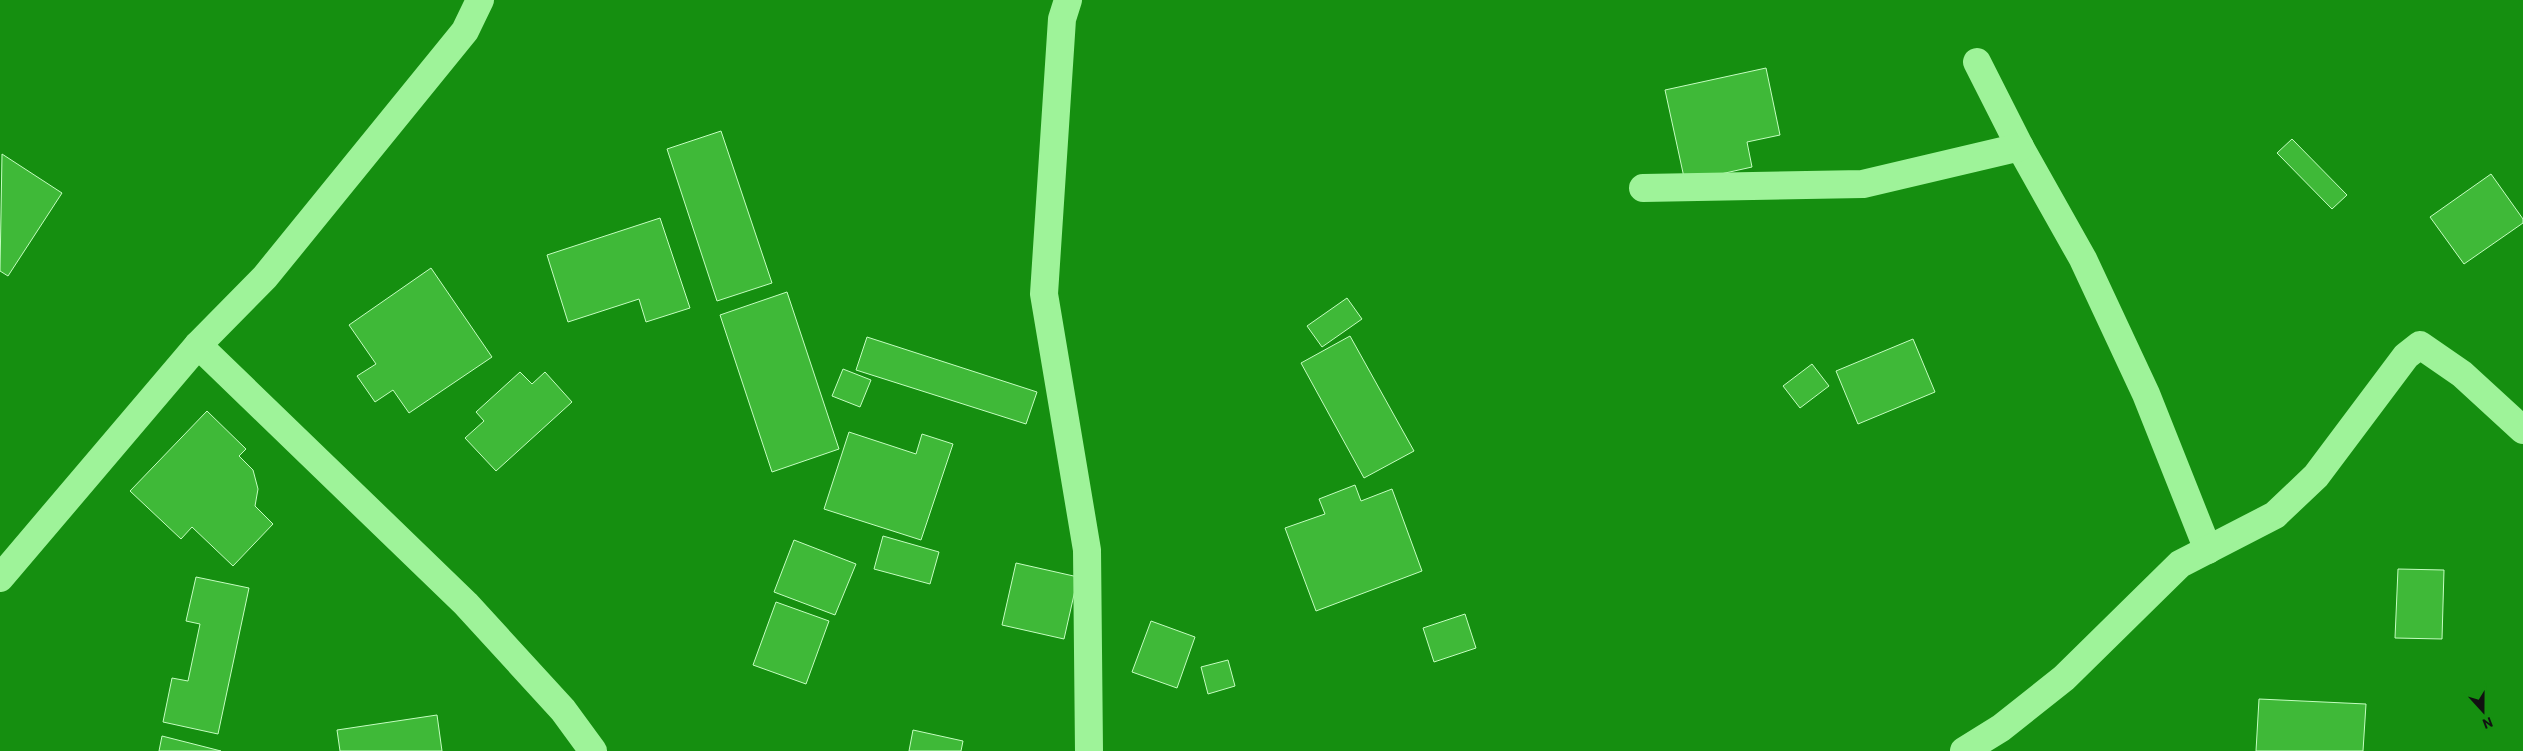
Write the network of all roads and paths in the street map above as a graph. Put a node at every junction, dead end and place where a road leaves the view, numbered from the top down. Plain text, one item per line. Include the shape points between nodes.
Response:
1 (480, 0) edge
2 (1068, 0) edge
3 (1977, 62) dead end
4 (2020, 147) junction
5 (1643, 188) dead end
6 (198, 346) junction
7 (2523, 430) edge
8 (2208, 550) junction
9 (0, 578) edge
10 (593, 751) edge
11 (1089, 751) edge
12 (1964, 751) edge

1 - 6 street via 465,31 265,277
2 - 11 street via 1062,19 1044,294 1087,550
3 - 4 street
4 - 5 street via 1863,184
4 - 8 street via 2084,259 2146,394
6 - 9 street
6 - 10 street via 466,604 563,710
7 - 8 street via 2462,374 2420,345 2406,356 2316,476 2275,515
8 - 12 street via 2180,564 2064,678 2001,728

